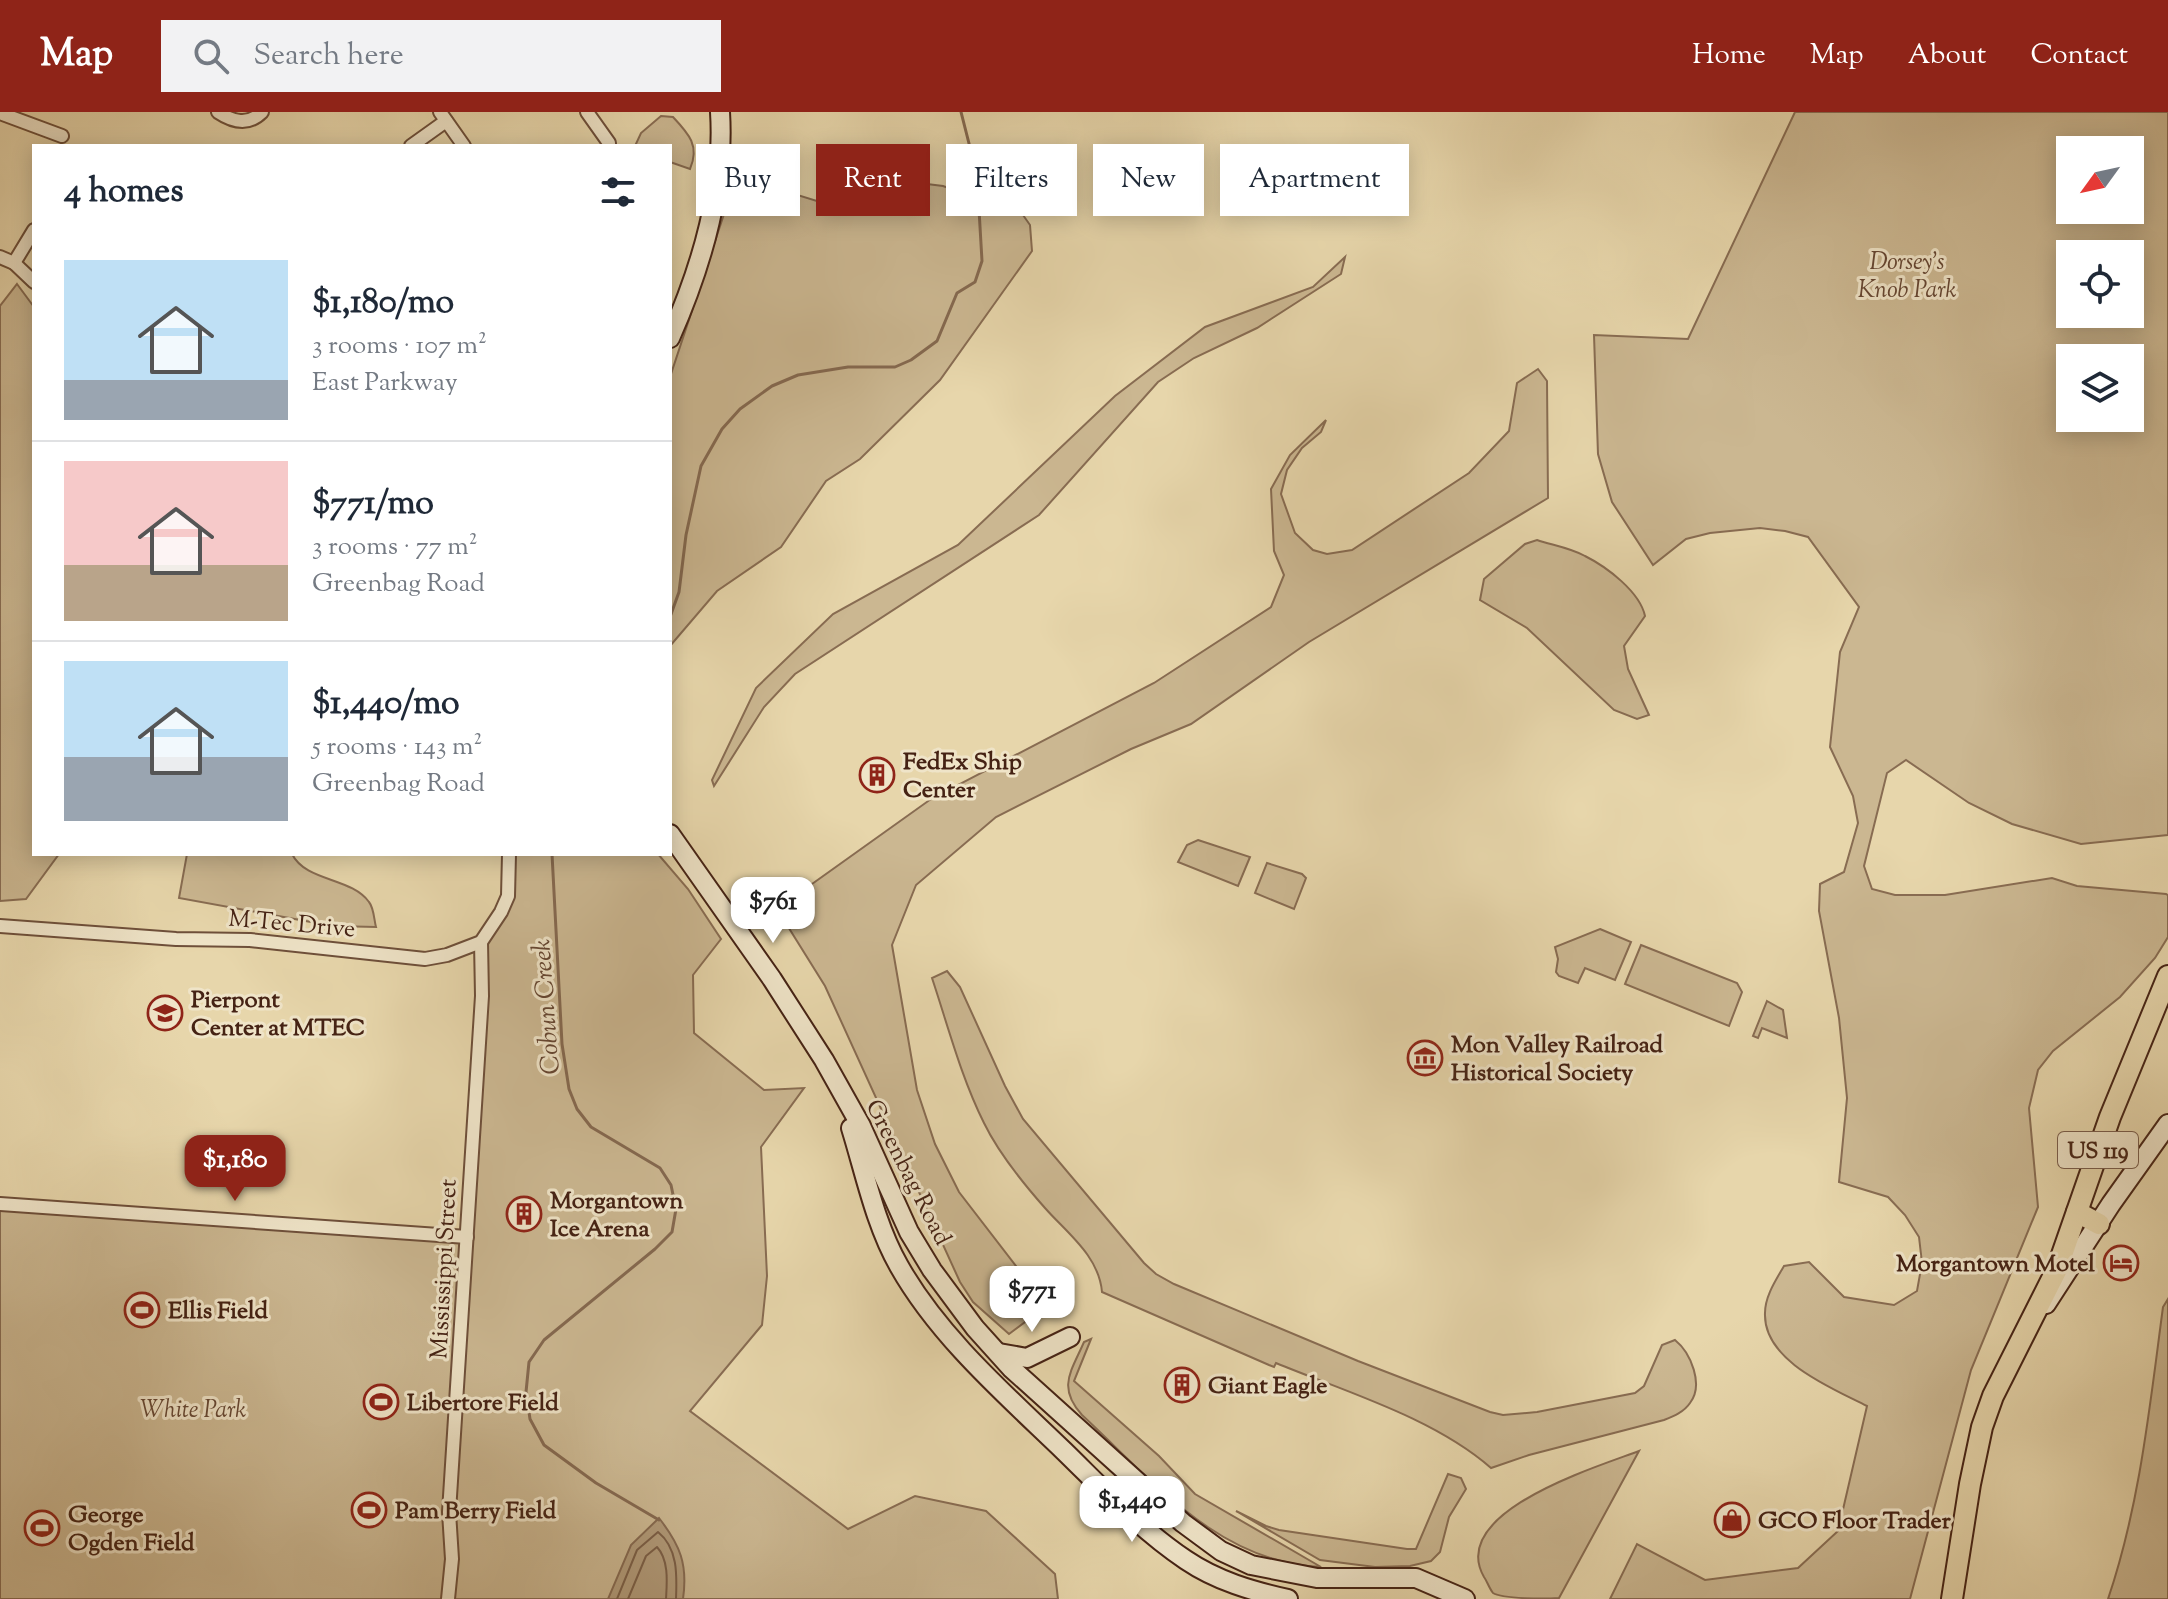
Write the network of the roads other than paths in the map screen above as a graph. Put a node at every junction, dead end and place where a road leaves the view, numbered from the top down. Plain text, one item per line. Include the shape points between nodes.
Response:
1 (218, 112) edge
2 (262, 112) edge
3 (587, 112) edge
4 (720, 112) edge
5 (0, 113) edge
6 (443, 116) edge
7 (62, 136) dead end
8 (609, 143) dead end
9 (413, 144) edge
10 (463, 144) edge
11 (32, 233) edge
12 (0, 257) edge
13 (14, 263) junction
14 (32, 280) edge
15 (672, 333) edge
16 (672, 837) edge
17 (509, 856) edge
18 (0, 926) edge
19 (481, 942) junction
20 (2168, 976) edge
21 (835, 1080) junction
22 (2168, 1124) edge
23 (0, 1204) edge
24 (2077, 1212) junction
25 (2099, 1224) junction
26 (467, 1237) junction
27 (2030, 1325) junction
28 (1070, 1337) dead end
29 (996, 1352) junction
30 (1457, 1596) edge
31 (448, 1599) edge
32 (1288, 1599) edge
33 (1425, 1599) edge
34 (1952, 1599) edge

1 - 2 street via 245,122
3 - 8 street
4 - 15 main road via 713,209
5 - 7 street
6 - 9 street
6 - 10 street
11 - 13 street
12 - 13 street
13 - 14 street
16 - 21 main road, Greenbag Road
17 - 19 street via 508,896
18 - 19 street, M-Tec Drive via 250,940 425,959
19 - 26 street, Mississippi Street
20 - 24 main road, US 119
21 - 29 main road, Greenbag Road via 909,1232
21 - 32 main road, Greenbag Road via 888,1244 907,1280 949,1333 1162,1543 1231,1583
22 - 25 main road
23 - 26 street
24 - 25 main road
24 - 27 main road, US 119
25 - 27 main road
26 - 31 street, Mississippi Street
27 - 34 main road, US 119 via 1982,1427
28 - 29 main road via 1027,1358
29 - 30 main road, Greenbag Road via 1183,1523 1221,1551 1251,1565 1334,1580 1416,1578
30 - 33 main road, Greenbag Road

